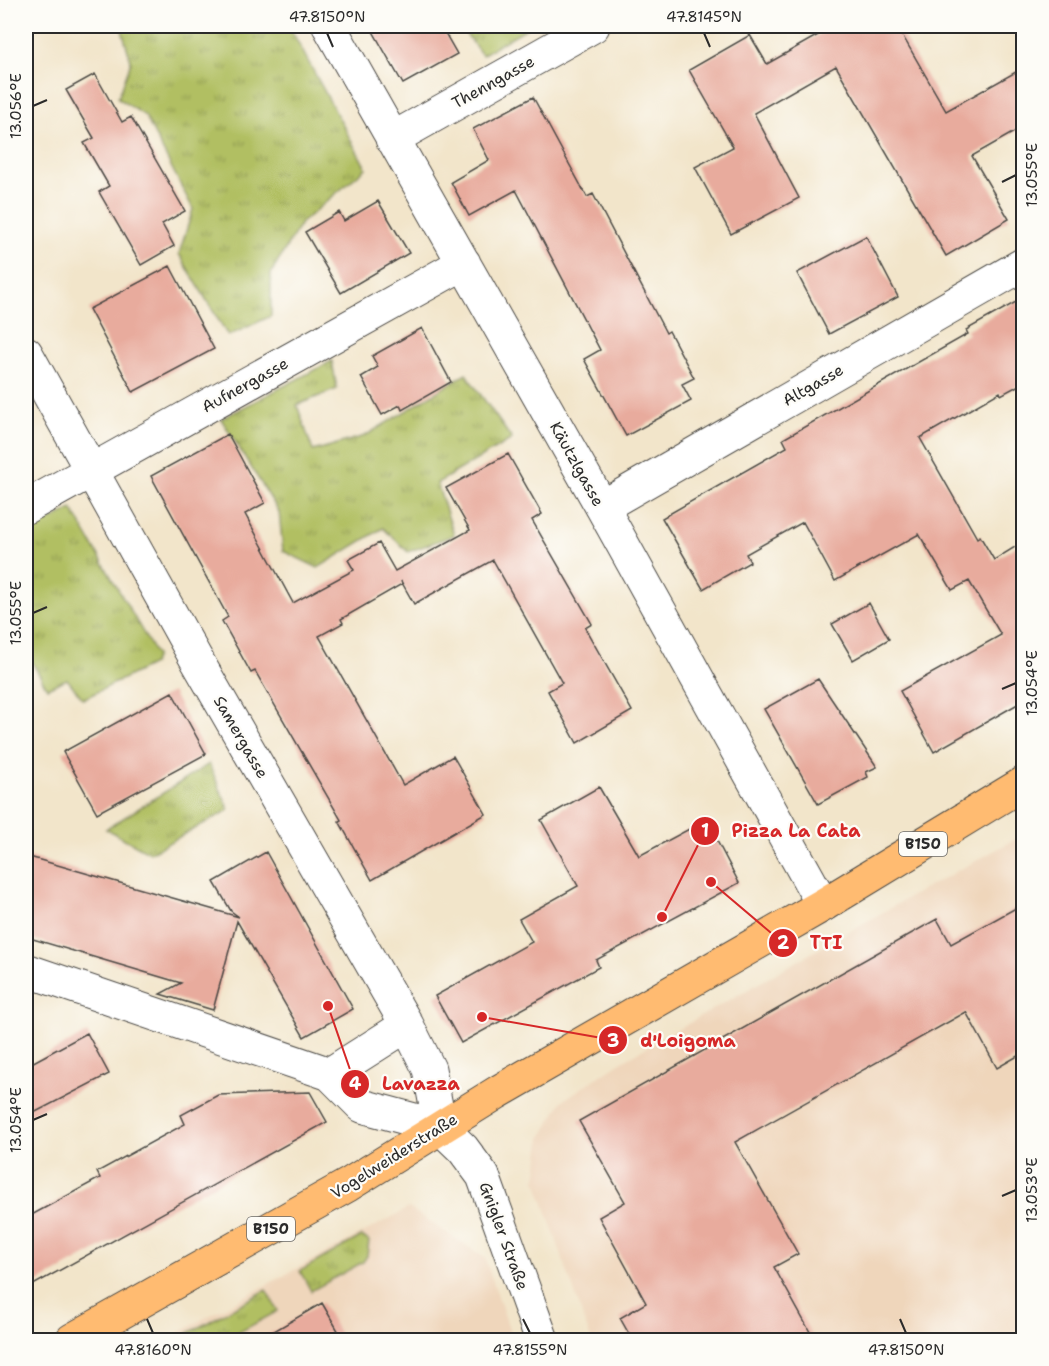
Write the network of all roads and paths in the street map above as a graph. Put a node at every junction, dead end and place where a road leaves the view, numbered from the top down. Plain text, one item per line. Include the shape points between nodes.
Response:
1 (329, 26) edge
2 (593, 26) edge
3 (392, 139) junction
4 (464, 263) junction
5 (1023, 264) edge
6 (26, 353) edge
7 (91, 471) junction
8 (26, 507) edge
9 (602, 507) junction
10 (1023, 783) edge
11 (823, 905) junction
12 (26, 970) edge
13 (407, 1025) junction
14 (330, 1074) junction
15 (440, 1127) junction
16 (72, 1341) edge
17 (542, 1341) edge

1 - 3 street, Käutzlgasse
2 - 3 street, Thenngasse
3 - 4 street, Käutzlgasse
4 - 7 street, Aufnergasse
4 - 9 street, Käutzlgasse
5 - 9 street, Altgasse
6 - 7 street, Samergasse
7 - 8 street, Aufnergasse
7 - 13 street, Samergasse
9 - 11 street, Käutzlgasse
10 - 11 main road, Vogelweiderstraße / B150
11 - 15 main road, Vogelweiderstraße / B150
12 - 14 street, Gnigler Straße
13 - 14 street
13 - 15 street, Samergasse via 429,1069
14 - 15 street, Gnigler Straße via 362,1106
15 - 16 main road, Vogelweiderstraße / B150 via 348,1185
15 - 17 street, Gnigler Straße via 483,1176

